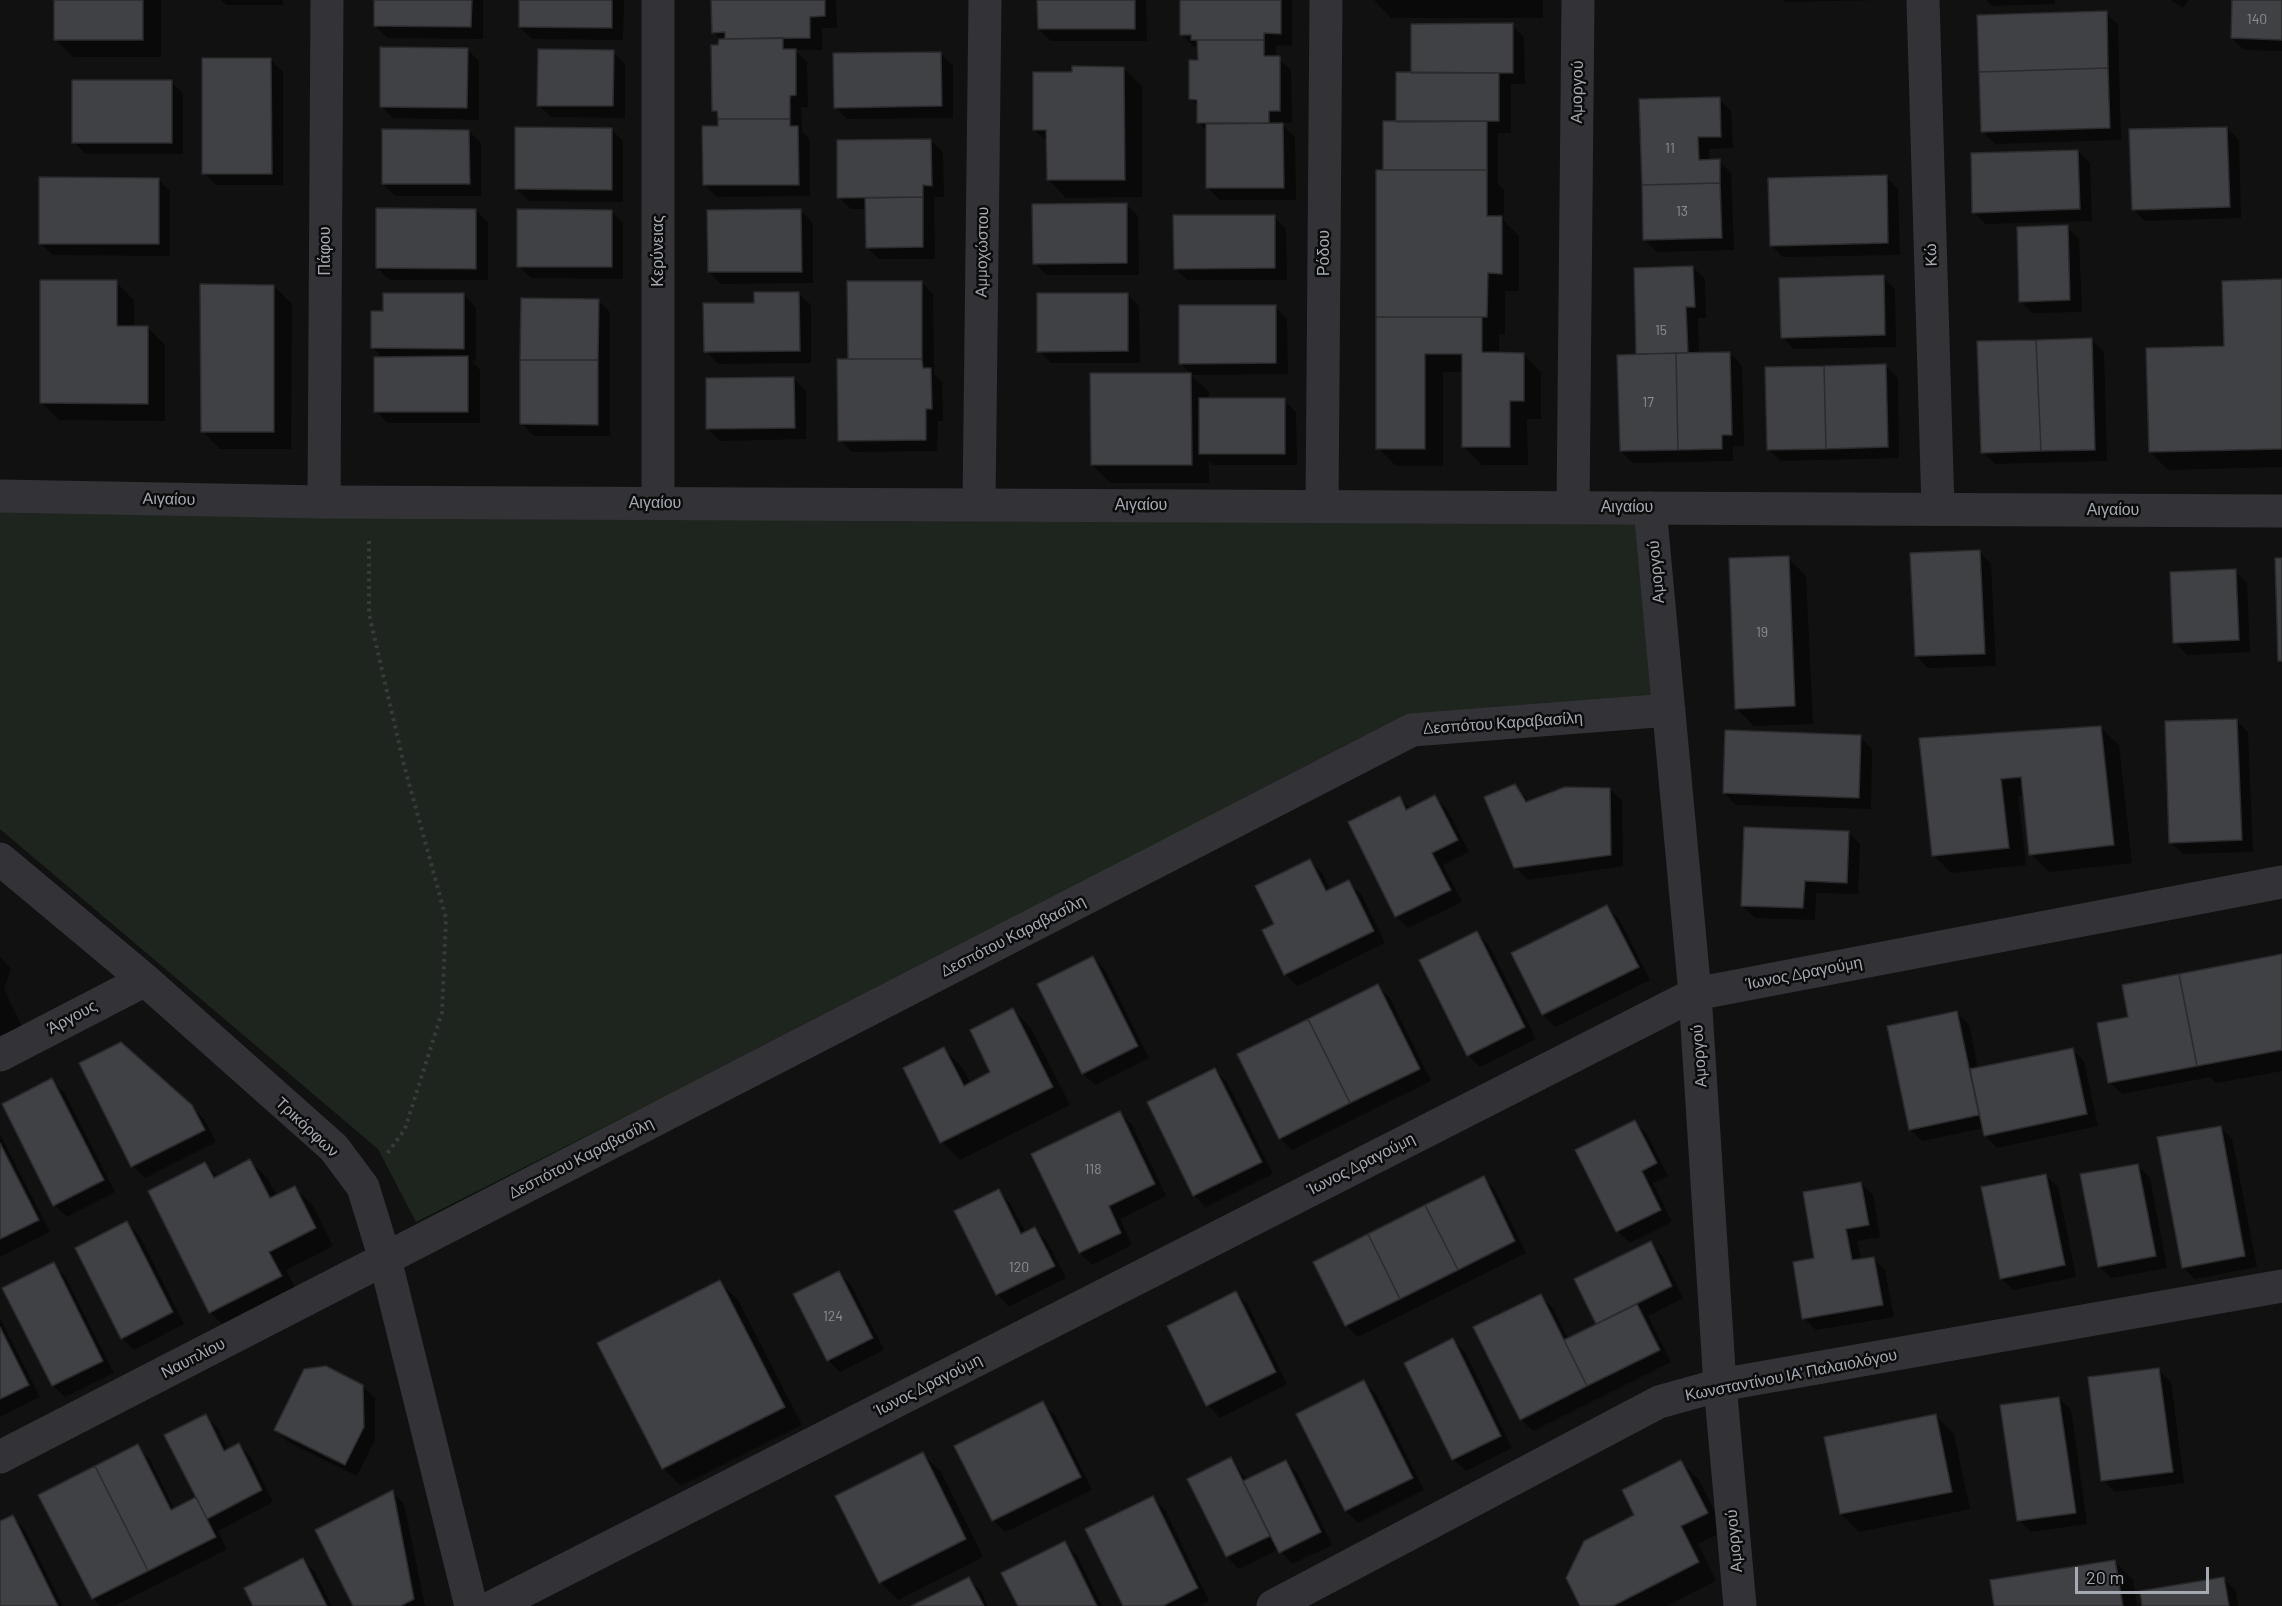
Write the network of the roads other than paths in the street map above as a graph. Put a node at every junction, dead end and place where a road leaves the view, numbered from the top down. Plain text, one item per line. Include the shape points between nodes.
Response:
1 (327, 0) edge
2 (658, 0) edge
3 (985, 0) edge
4 (1326, 0) edge
5 (1578, 0) edge
6 (1923, 0) edge
7 (0, 496) edge
8 (324, 502) junction
9 (658, 503) junction
10 (979, 504) junction
11 (1322, 506) junction
12 (1573, 507) junction
13 (1650, 508) junction
14 (1938, 509) junction
15 (2282, 511) edge
16 (1669, 711) junction
17 (0, 859) edge
18 (2282, 882) edge
19 (145, 980) junction
20 (1695, 994) junction
21 (0, 1055) edge
22 (385, 1259) junction
23 (2282, 1286) edge
24 (1720, 1385) junction
25 (0, 1457) edge
26 (471, 1606) edge
27 (494, 1606) edge
28 (1273, 1606) edge
29 (1740, 1606) edge

1 - 8 street, Πάφου
2 - 9 street, Κερύνειας
3 - 10 street, Αμμοχώστου
4 - 11 street, Ρόδου
5 - 12 street, Αμοργού
6 - 14 street, Κώ
7 - 8 street, Αιγαίου
8 - 9 street, Αιγαίου
9 - 10 street, Αιγαίου
10 - 11 street, Αιγαίου
11 - 12 street, Αιγαίου
12 - 13 street, Αιγαίου
13 - 14 street, Αιγαίου
13 - 16 street, Αμοργού
14 - 15 street, Αιγαίου
16 - 20 street, Αμοργού
16 - 22 street, Δεσπότου Καραβασίλη via 1412,730
17 - 19 street, Τρικόρφων
18 - 20 street, Ίωνος Δραγούμη
19 - 21 street, Άργους
19 - 22 street, Τρικόρφων via 334,1148 363,1187
20 - 24 street, Αμοργού
20 - 27 street, Ίωνος Δραγούμη
22 - 25 street, Ναυπλίου
22 - 26 street, Τρικόρφων
23 - 24 street, Κωνσταντίνου ΙΑ' Παλαιολόγου
24 - 28 street, Κωνσταντίνου ΙΑ' Παλαιολόγου via 1659,1402
24 - 29 street, Αμοργού

